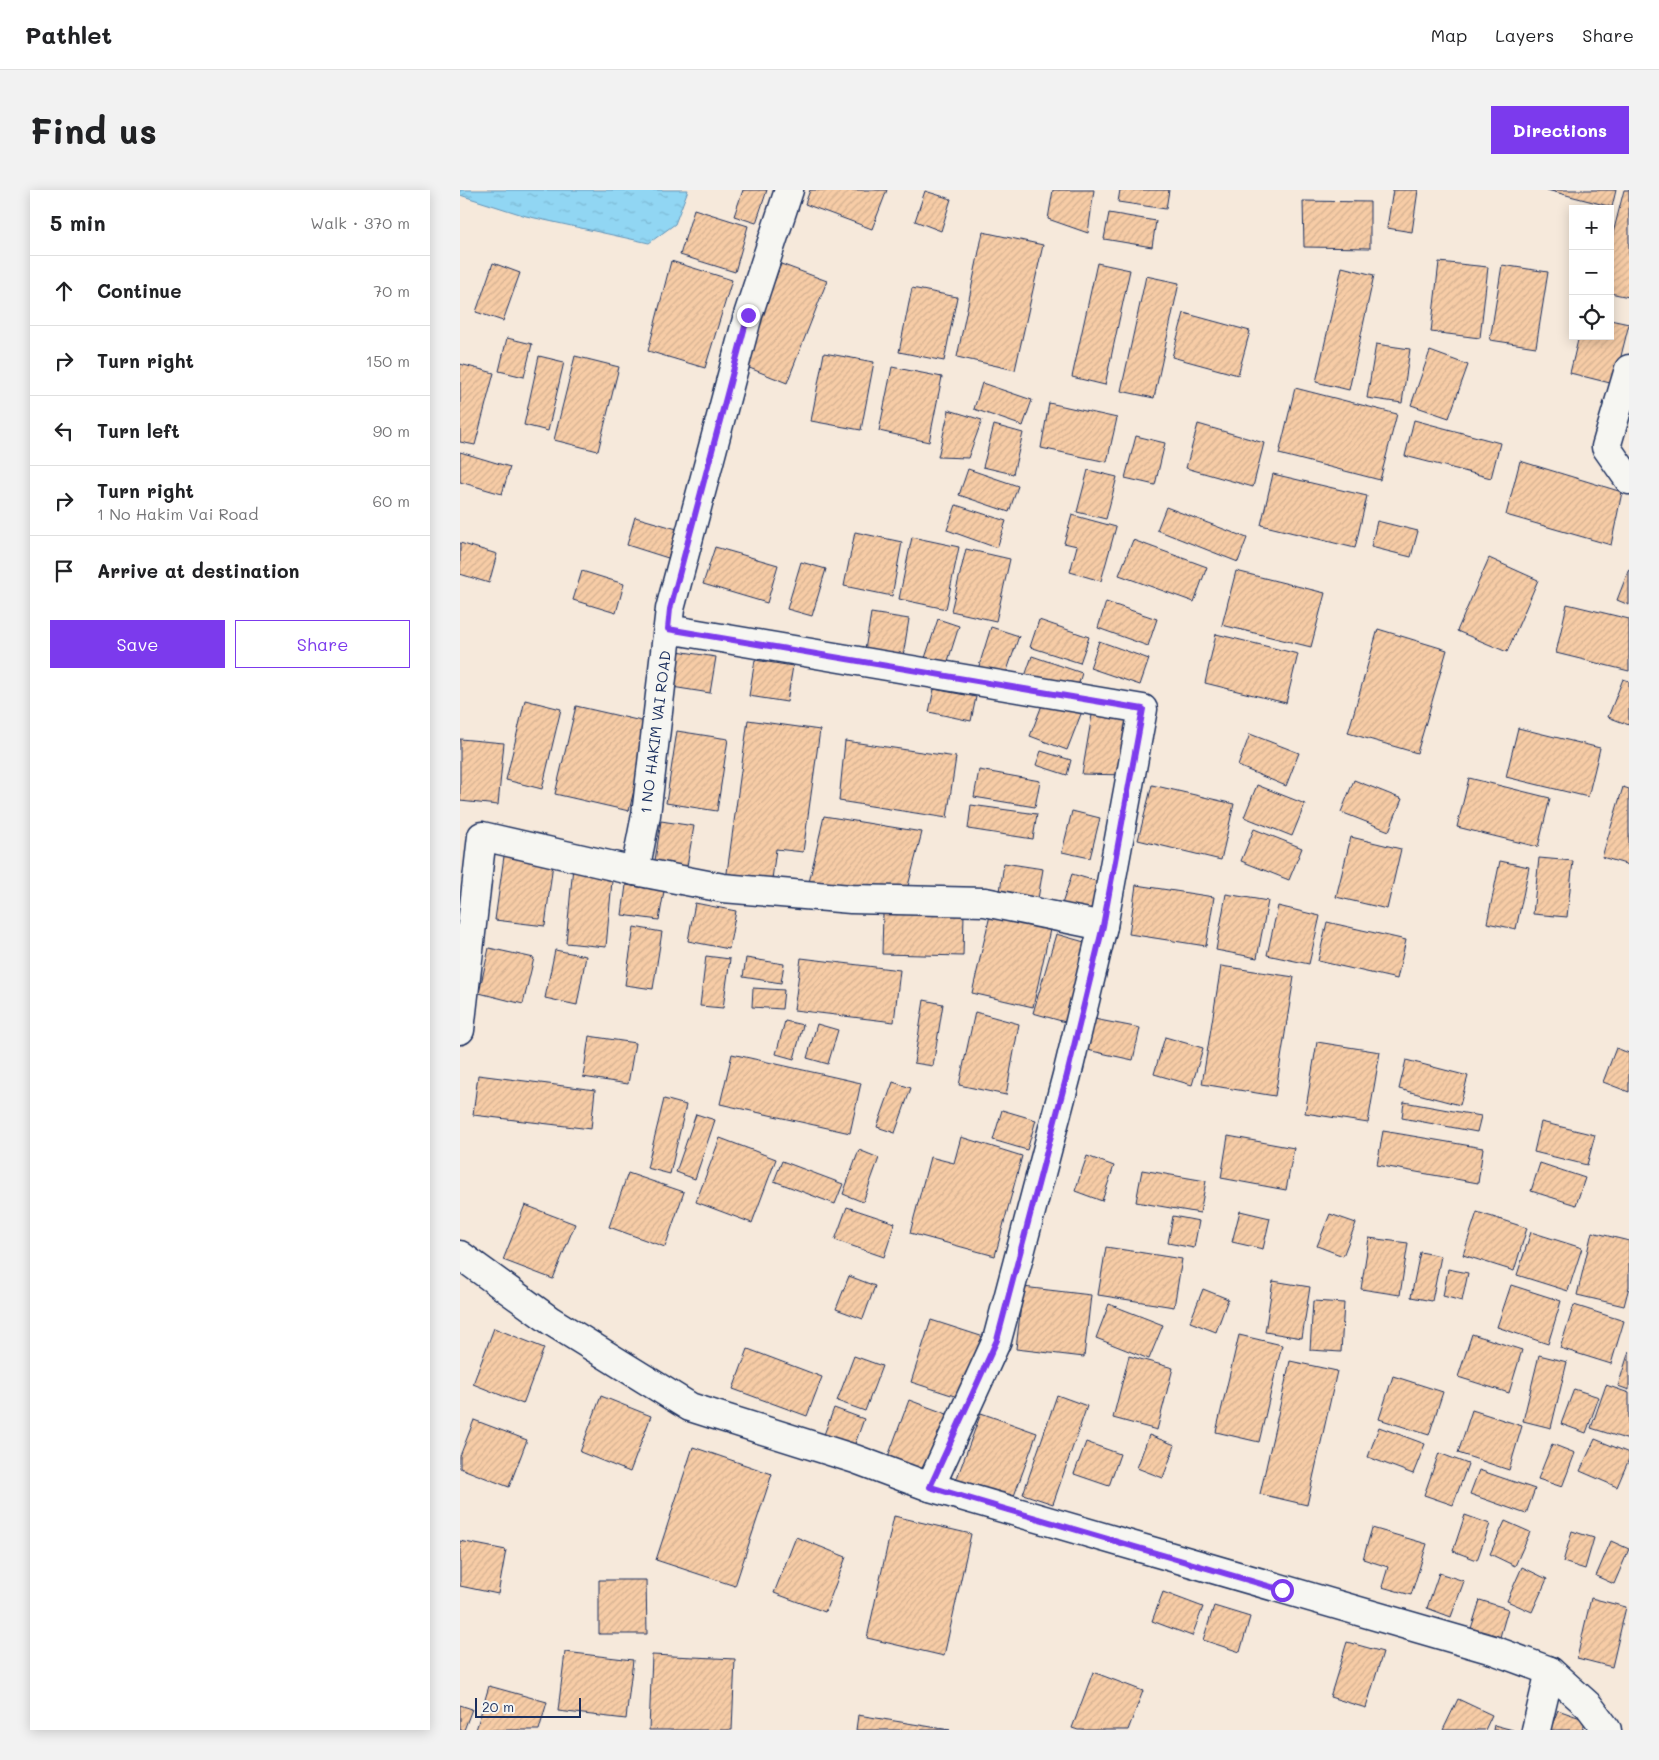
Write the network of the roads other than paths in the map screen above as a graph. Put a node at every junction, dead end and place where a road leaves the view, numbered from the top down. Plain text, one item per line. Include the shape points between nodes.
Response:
1 (789, 190) edge
2 (1629, 369) edge
3 (1629, 480) edge
4 (668, 629) junction
5 (635, 871) junction
6 (1103, 926) junction
7 (460, 1030) edge
8 (460, 1255) edge
9 (930, 1487) junction
10 (1550, 1671) junction
11 (1536, 1730) edge
12 (1607, 1730) edge

1 - 4 street, 1 NO HAKIM VAI ROAD via 748,315 670,609
2 - 3 street via 1606,447
4 - 5 street, 1 NO HAKIM VAI ROAD via 646,815
4 - 6 street via 1143,709
5 - 6 street via 723,888 851,899 984,902
5 - 7 street via 482,836
6 - 9 street via 997,1340
8 - 9 street via 551,1321 690,1407 854,1459
9 - 10 street via 1493,1650
10 - 11 street
10 - 12 street via 1589,1706

